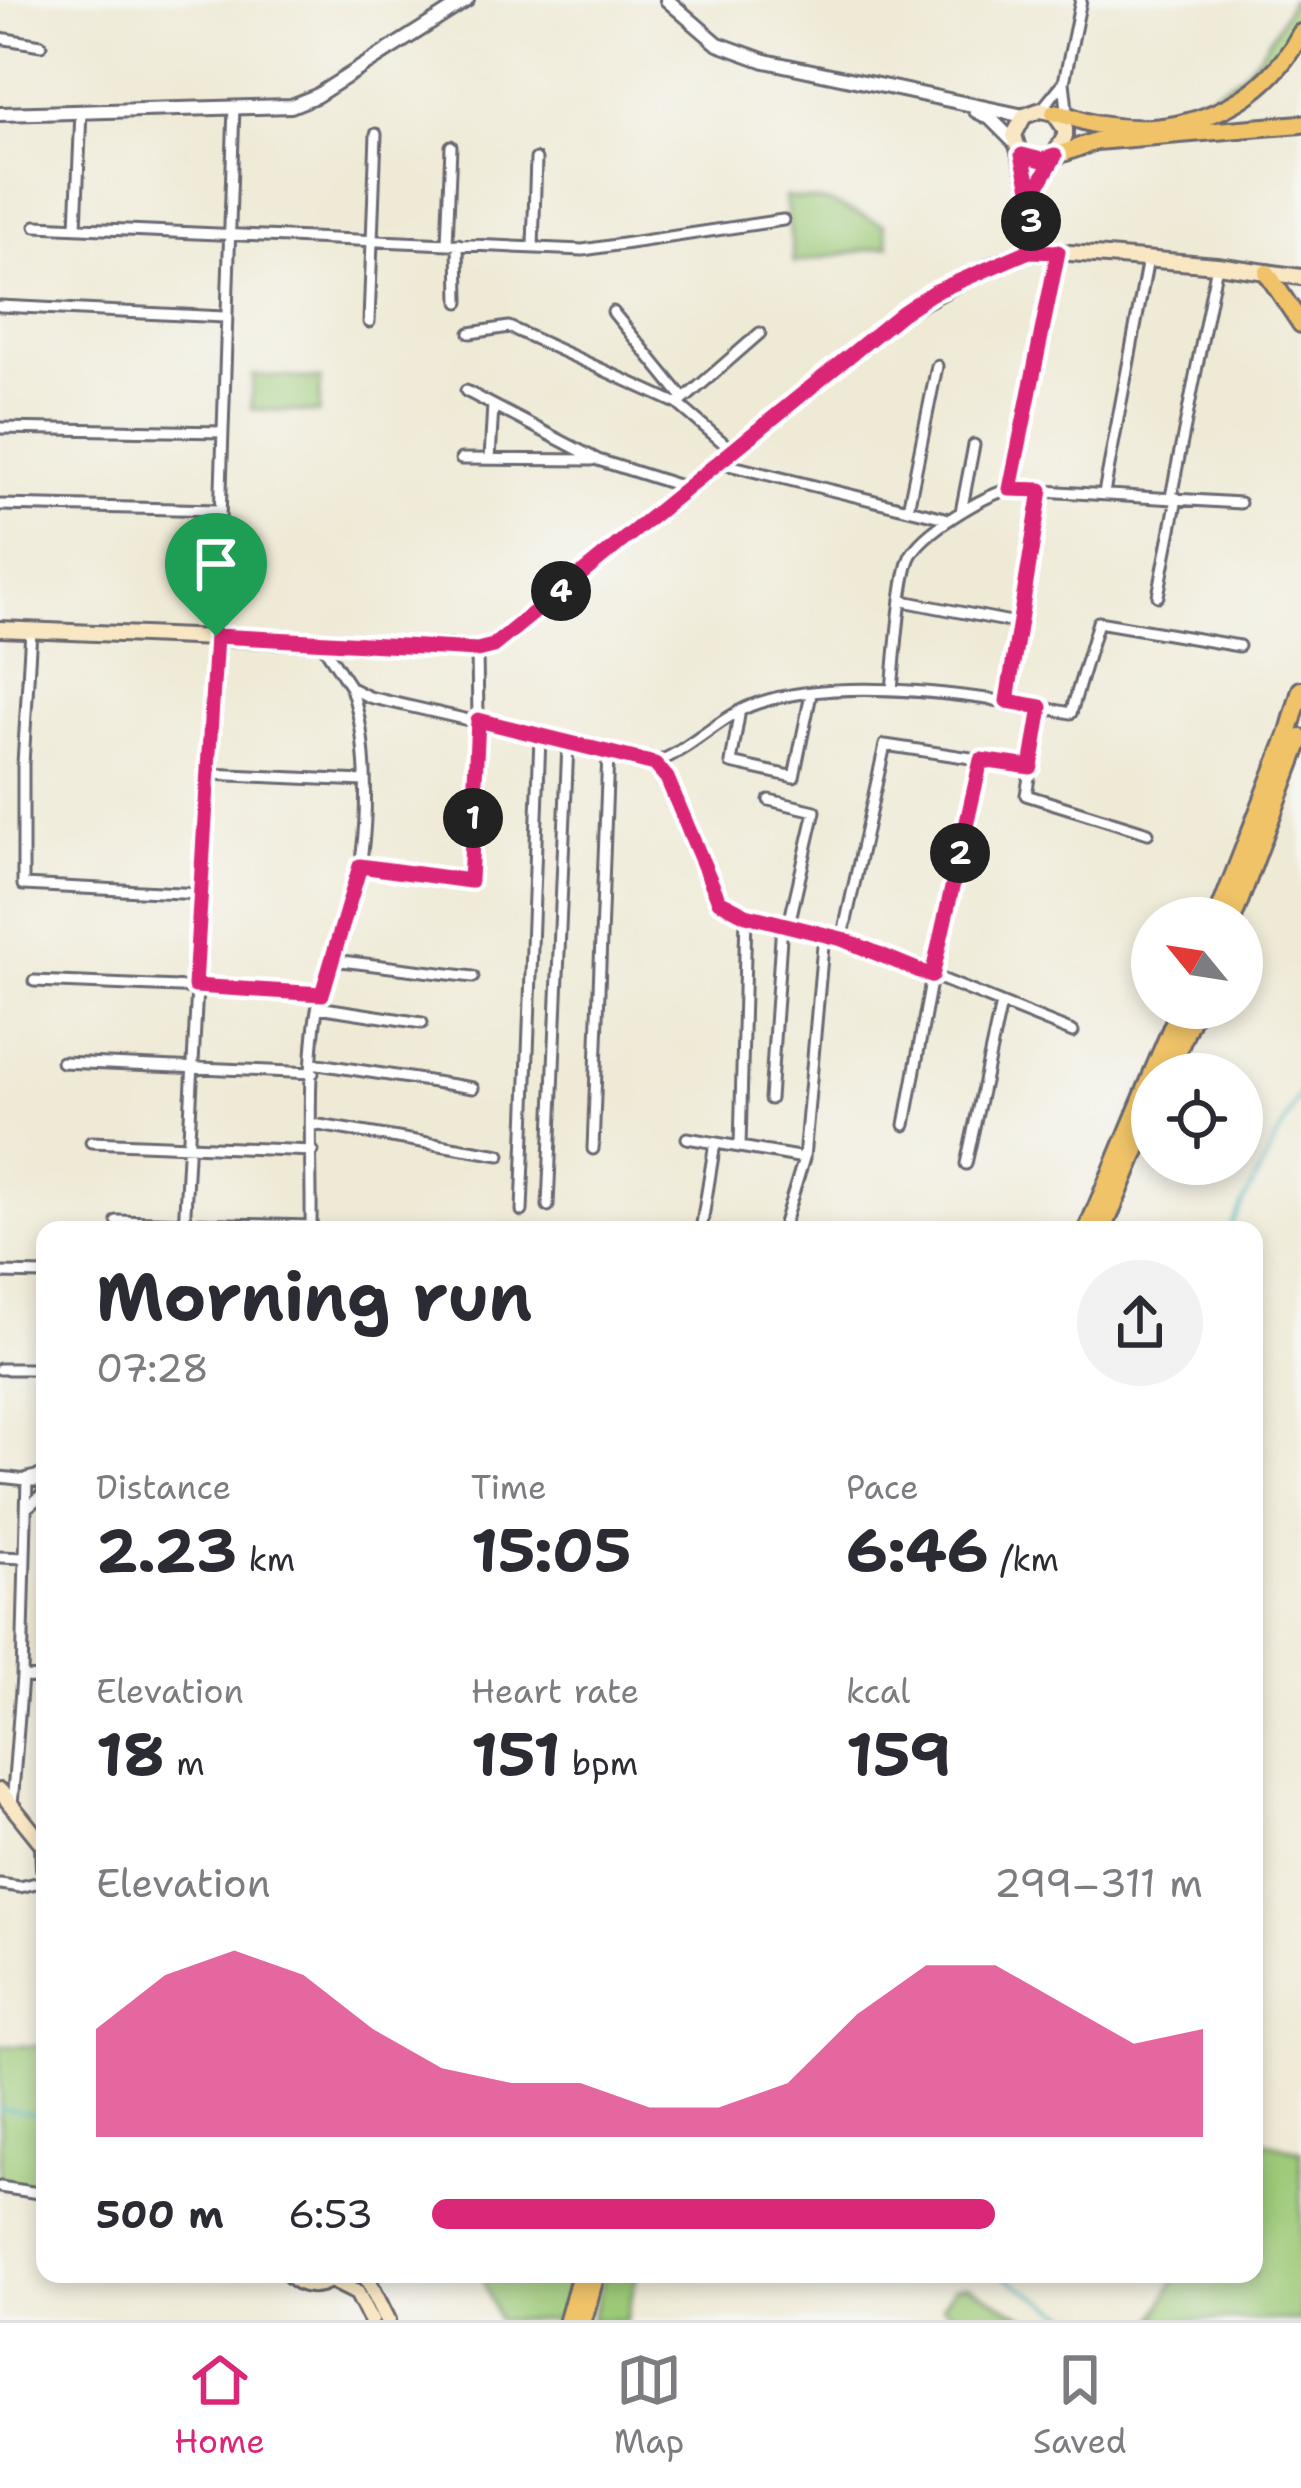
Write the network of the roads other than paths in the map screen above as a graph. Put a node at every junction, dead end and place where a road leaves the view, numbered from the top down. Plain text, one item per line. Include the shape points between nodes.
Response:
1 (467, 0) edge
2 (667, 0) edge
3 (1081, 0) edge
4 (1301, 33) edge
5 (0, 38) edge
6 (40, 45) dead end
7 (1064, 82) junction
8 (964, 105) junction
9 (234, 107) junction
10 (81, 112) junction
11 (0, 114) edge
12 (1024, 116) junction
13 (1057, 117) junction
14 (1301, 124) edge
15 (376, 134) dead end
16 (451, 146) dead end
17 (1019, 149) junction
18 (1055, 156) junction
19 (536, 159) dead end
20 (1032, 196) junction
21 (783, 220) dead end
22 (36, 226) dead end
23 (76, 227) junction
24 (228, 235) junction
25 (372, 242) junction
26 (453, 244) junction
27 (533, 246) junction
28 (1029, 251) junction
29 (1058, 252) junction
30 (1148, 259) junction
31 (1217, 266) junction
32 (1267, 274) junction
33 (1301, 277) edge
34 (458, 302) dead end
35 (0, 306) edge
36 (613, 312) dead end
37 (224, 317) junction
38 (369, 322) dead end
39 (1301, 324) edge
40 (470, 333) dead end
41 (760, 333) dead end
42 (937, 365) dead end
43 (466, 391) dead end
44 (681, 402) junction
45 (493, 405) junction
46 (0, 428) edge
47 (223, 432) junction
48 (974, 445) dead end
49 (734, 451) junction
50 (461, 459) dead end
51 (490, 459) junction
52 (598, 460) junction
53 (720, 463) junction
54 (687, 488) junction
55 (1010, 489) junction
56 (1041, 490) junction
57 (1104, 493) junction
58 (1174, 497) junction
59 (1240, 503) dead end
60 (0, 505) edge
61 (908, 509) junction
62 (219, 510) junction
63 (961, 512) junction
64 (949, 519) junction
65 (1158, 596) dead end
66 (903, 601) junction
67 (1021, 624) junction
68 (0, 629) edge
69 (32, 630) junction
70 (216, 636) junction
71 (319, 640) junction
72 (1239, 646) dead end
73 (477, 650) junction
74 (351, 688) junction
75 (892, 690) junction
76 (1301, 690) edge
77 (811, 694) junction
78 (1007, 701) junction
79 (1041, 707) junction
80 (740, 713) junction
81 (478, 720) junction
82 (540, 737) junction
83 (1301, 738) edge
84 (568, 744) junction
85 (608, 754) junction
86 (981, 760) junction
87 (655, 764) junction
88 (1031, 767) junction
89 (208, 774) junction
90 (364, 781) junction
91 (769, 800) dead end
92 (1148, 833) dead end
93 (360, 866) junction
94 (200, 894) junction
95 (1225, 897) edge
96 (1241, 897) edge
97 (746, 915) junction
98 (785, 924) junction
99 (824, 934) junction
100 (842, 939) junction
101 (333, 960) junction
102 (932, 976) junction
103 (473, 977) dead end
104 (34, 982) dead end
105 (195, 986) junction
106 (322, 994) junction
107 (1001, 1004) junction
108 (318, 1006) junction
109 (422, 1023) dead end
110 (1073, 1032) dead end
111 (62, 1062) dead end
112 (193, 1066) junction
113 (312, 1068) junction
114 (473, 1088) dead end
115 (770, 1099) dead end
116 (313, 1124) junction
117 (905, 1125) dead end
118 (1131, 1125) edge
119 (687, 1138) dead end
120 (91, 1142) dead end
121 (715, 1143) junction
122 (189, 1145) junction
123 (740, 1147) junction
124 (592, 1148) dead end
125 (313, 1150) junction
126 (500, 1155) dead end
127 (804, 1158) junction
128 (1131, 1163) edge
129 (966, 1164) dead end
130 (548, 1206) dead end
131 (522, 1211) dead end
132 (184, 1221) edge
133 (311, 1221) edge
134 (702, 1221) edge
135 (785, 1221) edge
136 (1092, 1221) edge
137 (1107, 1221) edge
138 (0, 1273) edge
139 (36, 1274) edge
140 (0, 1369) edge
141 (36, 1369) edge
142 (0, 1477) edge
143 (27, 1478) junction
144 (36, 1478) edge
145 (36, 1497) edge
146 (26, 1511) junction
147 (0, 1557) edge
148 (25, 1558) junction
149 (22, 1677) junction
150 (36, 1678) edge
151 (0, 1791) edge
152 (12, 1805) junction
153 (36, 1836) edge
154 (36, 1884) edge
155 (0, 1885) edge
156 (0, 2188) edge
157 (36, 2193) edge
158 (342, 2283) edge
159 (370, 2283) edge
160 (578, 2283) edge
161 (593, 2283) edge
162 (371, 2320) edge
163 (388, 2320) edge
164 (568, 2320) edge
165 (583, 2320) edge

1 - 9 street via 316,96 291,106
2 - 8 street via 718,44 765,62
3 - 7 street
4 - 13 highway via 1254,94 1209,116 1122,128
5 - 6 street
7 - 13 street
7 - 13 street
8 - 12 street
8 - 17 street via 990,118
9 - 10 street
9 - 24 street
10 - 11 street
10 - 23 street
12 - 13 main road
12 - 17 main road via 1016,128
13 - 18 main road
14 - 18 highway via 1096,141
15 - 25 street
16 - 26 street
17 - 18 main road via 1042,160
17 - 20 main road
18 - 20 main road
19 - 27 street
20 - 28 main road
21 - 27 street via 584,250
22 - 23 street
23 - 24 street
24 - 25 street
24 - 37 street
25 - 26 street
25 - 38 street
26 - 27 street
26 - 34 street
28 - 29 main road
28 - 49 main road via 902,313
29 - 30 main road
29 - 55 street
30 - 31 main road
30 - 57 street
31 - 32 main road
31 - 58 street
32 - 33 main road
32 - 39 highway
35 - 37 street
36 - 44 street
37 - 47 street
40 - 44 street via 509,327
41 - 44 street
42 - 61 street
43 - 45 street
44 - 49 street
45 - 51 street
45 - 52 street
46 - 47 street
47 - 62 street
48 - 63 street
49 - 53 main road
50 - 51 street
51 - 52 street
52 - 54 street
53 - 54 main road
53 - 61 street
54 - 73 main road via 502,640
55 - 56 street
55 - 63 street
56 - 57 street
56 - 67 street
57 - 58 street
58 - 59 street
58 - 65 street
60 - 62 street
61 - 64 street
62 - 70 street
63 - 64 street
64 - 66 street via 910,556
66 - 67 street
66 - 75 street
67 - 78 street
68 - 69 main road
69 - 70 main road
69 - 94 street via 23,885
70 - 71 main road
70 - 89 street
71 - 73 main road
71 - 74 street
72 - 79 street via 1098,622 1071,713
73 - 81 street
74 - 81 street
74 - 90 street
75 - 77 street
75 - 78 street
76 - 95 highway
77 - 80 street
77 - 80 street via 794,777 731,763
78 - 79 street
79 - 88 street
80 - 87 street
81 - 82 street
81 - 93 street via 470,881
82 - 84 street
82 - 131 street
83 - 96 highway
84 - 85 street
84 - 130 street
85 - 87 street
85 - 124 street
86 - 88 street
86 - 100 street via 885,746
86 - 102 street
87 - 97 street via 719,901
88 - 92 street via 1027,795
89 - 90 street
89 - 94 street
90 - 93 street
91 - 98 street via 814,811
93 - 101 street
94 - 105 street
97 - 98 street
97 - 123 street
98 - 99 street
98 - 115 street
99 - 100 street
99 - 127 street
100 - 102 street
101 - 103 street
101 - 106 street
102 - 107 street
102 - 117 street
104 - 105 street
105 - 106 street
105 - 112 street
106 - 108 street
107 - 110 street
107 - 129 street
108 - 109 street
108 - 113 street
111 - 112 street
112 - 113 street
112 - 122 street
113 - 114 street
113 - 116 street
116 - 125 street
116 - 126 street
118 - 136 highway
119 - 121 street
120 - 122 street
121 - 123 street
121 - 134 street
122 - 125 street
122 - 132 street
123 - 127 street
125 - 133 street
127 - 135 street
128 - 137 highway
138 - 139 street
140 - 141 street
142 - 143 street
143 - 144 street
143 - 146 street
145 - 146 street
146 - 148 street
147 - 148 street
148 - 149 street
149 - 150 street
149 - 152 street
151 - 152 main road
152 - 153 main road
154 - 155 street
156 - 157 street
158 - 162 main road
159 - 163 main road
160 - 164 highway
161 - 165 highway

